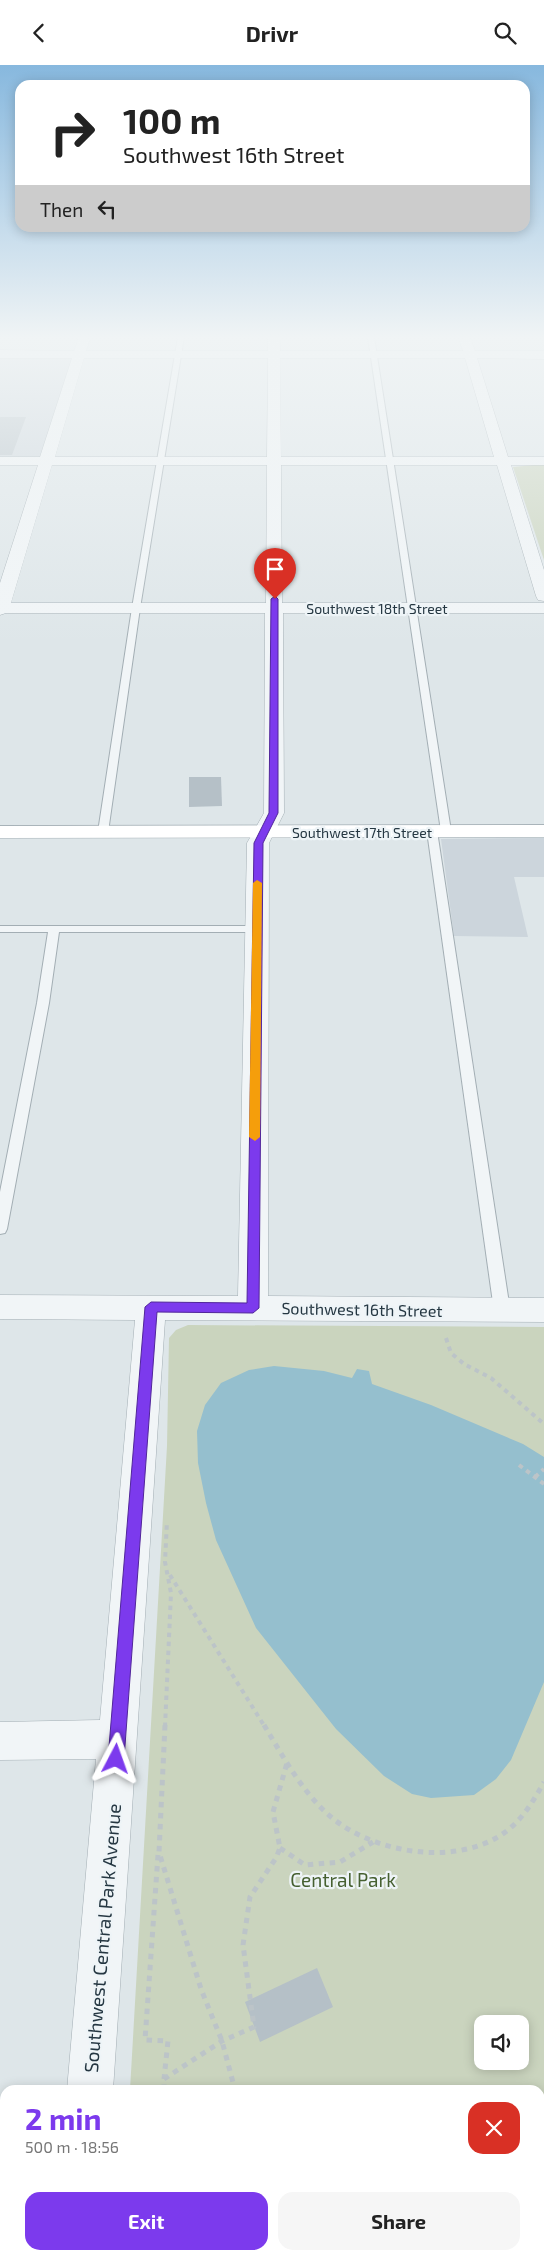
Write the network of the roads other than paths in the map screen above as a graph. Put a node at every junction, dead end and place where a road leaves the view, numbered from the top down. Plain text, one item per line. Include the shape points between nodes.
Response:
1 (52, 439) edge
2 (164, 439) edge
3 (274, 439) edge
4 (385, 439) edge
5 (496, 439) edge
6 (0, 461) edge
7 (45, 461) junction
8 (161, 461) junction
9 (274, 461) junction
10 (388, 461) junction
11 (503, 461) junction
12 (544, 461) edge
13 (544, 596) edge
14 (136, 608) junction
15 (275, 608) junction
16 (411, 608) junction
17 (544, 608) edge
18 (0, 609) edge
19 (439, 831) junction
20 (544, 831) edge
21 (0, 832) edge
22 (103, 832) junction
23 (266, 832) junction
24 (0, 929) edge
25 (54, 929) junction
26 (256, 929) junction
27 (0, 1229) edge
28 (0, 1307) edge
29 (151, 1307) junction
30 (253, 1308) junction
31 (502, 1310) junction
32 (544, 1310) edge
33 (118, 1739) junction
34 (0, 1741) edge
35 (90, 2085) edge

1 - 7 street
2 - 8 lane
3 - 9 street
4 - 10 lane
5 - 11 street
6 - 7 street
7 - 8 street
7 - 18 street
8 - 9 street
8 - 14 lane
9 - 10 street
9 - 15 street
10 - 11 street
10 - 16 lane
11 - 12 street
11 - 13 street
14 - 15 street, Southwest 18th Street
14 - 18 street, Southwest 18th Street
14 - 22 lane
15 - 16 street, Southwest 18th Street
15 - 23 street via 274,813
16 - 17 street, Southwest 18th Street
16 - 19 lane
19 - 20 main road, Southwest 17th Street
19 - 23 main road, Southwest 17th Street
19 - 31 lane
21 - 22 main road, Southwest 17th Street
22 - 23 main road, Southwest 17th Street
23 - 26 street via 258,843
24 - 25 lane
25 - 26 lane
25 - 27 lane
26 - 30 street
28 - 29 street, Southwest 16th Street
29 - 30 street, Southwest 16th Street
29 - 33 street, Southwest Central Park Avenue
30 - 31 street, Southwest 16th Street
31 - 32 street, Southwest 16th Street
33 - 34 street
33 - 35 street, Southwest Central Park Avenue

